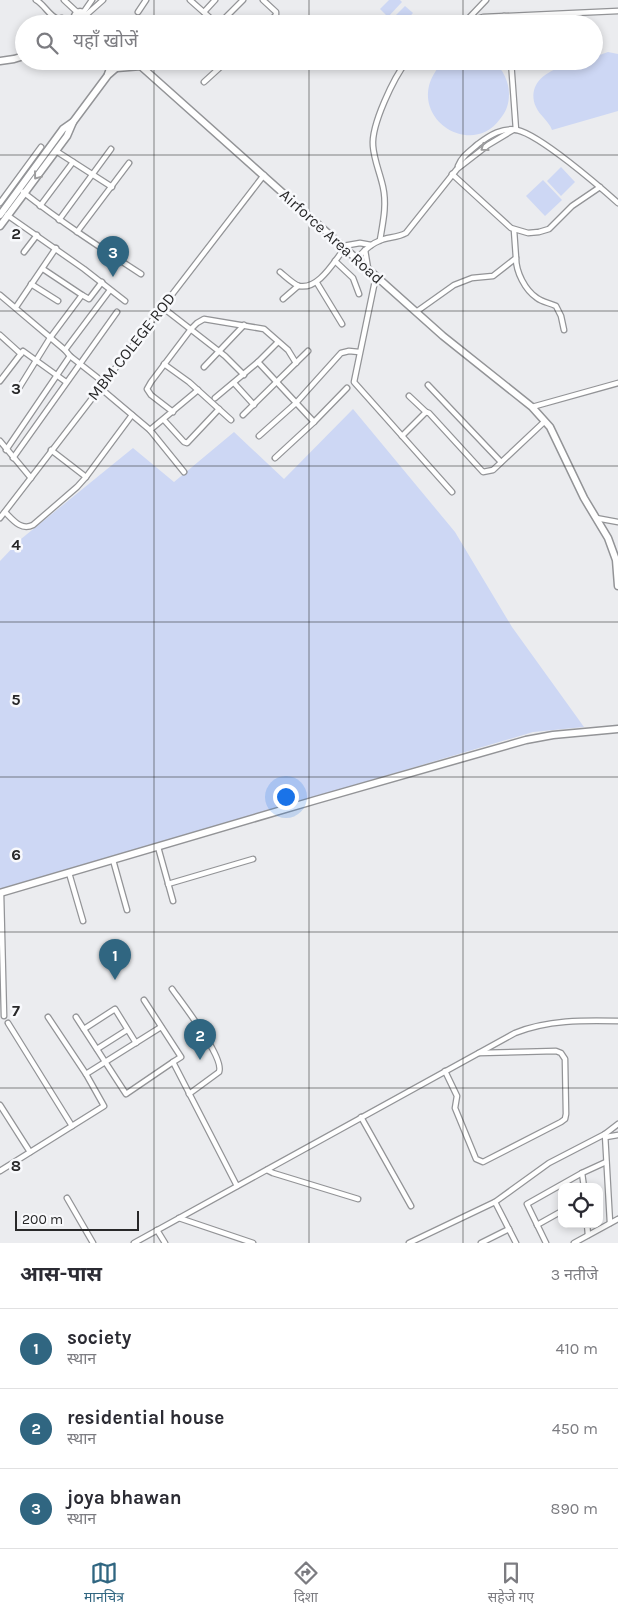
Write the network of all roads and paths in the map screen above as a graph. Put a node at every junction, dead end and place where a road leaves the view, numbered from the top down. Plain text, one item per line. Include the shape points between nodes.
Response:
1 (36, 0) edge
2 (64, 0) edge
3 (92, 0) edge
4 (104, 0) edge
5 (146, 0) edge
6 (190, 0) edge
7 (216, 0) edge
8 (234, 0) edge
9 (243, 0) edge
10 (263, 0) edge
11 (486, 0) edge
12 (239, 4) junction
13 (618, 11) edge
14 (138, 12) dead end
15 (204, 12) junction
16 (51, 15) edge
17 (77, 15) edge
18 (82, 15) edge
19 (84, 15) edge
20 (208, 15) edge
21 (227, 15) edge
22 (276, 15) edge
23 (472, 15) edge
24 (527, 15) edge
25 (15, 60) edge
26 (0, 61) edge
27 (110, 70) edge
28 (145, 70) edge
29 (217, 70) edge
30 (400, 70) edge
31 (511, 70) edge
32 (204, 82) dead end
33 (73, 122) junction
34 (514, 130) junction
35 (41, 147) dead end
36 (111, 149) dead end
37 (56, 151) junction
38 (72, 162) junction
39 (130, 163) dead end
40 (92, 174) junction
41 (452, 174) junction
42 (264, 176) junction
43 (112, 187) junction
44 (600, 187) junction
45 (22, 191) junction
46 (0, 203) edge
47 (618, 203) edge
48 (40, 206) junction
49 (3, 212) edge
50 (60, 220) junction
51 (0, 226) edge
52 (514, 230) junction
53 (77, 232) junction
54 (37, 236) junction
55 (380, 240) junction
56 (372, 245) junction
57 (344, 247) junction
58 (56, 248) junction
59 (365, 250) junction
60 (24, 252) dead end
61 (516, 258) junction
62 (356, 259) junction
63 (334, 261) junction
64 (42, 268) junction
65 (368, 269) junction
66 (280, 272) dead end
67 (141, 274) dead end
68 (376, 276) junction
69 (102, 282) junction
70 (317, 282) junction
71 (31, 284) junction
72 (298, 286) junction
73 (110, 290) junction
74 (359, 294) dead end
75 (0, 295) edge
76 (82, 295) junction
77 (283, 299) dead end
78 (58, 301) dead end
79 (125, 301) dead end
80 (16, 307) junction
81 (162, 307) junction
82 (117, 312) dead end
83 (416, 312) junction
84 (342, 324) dead end
85 (244, 325) junction
86 (191, 329) junction
87 (564, 330) dead end
88 (0, 336) edge
89 (50, 338) junction
90 (278, 342) junction
91 (65, 350) junction
92 (308, 351) dead end
93 (220, 352) junction
94 (359, 352) junction
95 (21, 354) junction
96 (70, 356) junction
97 (37, 360) junction
98 (258, 362) junction
99 (296, 363) junction
100 (79, 364) junction
101 (164, 364) junction
102 (204, 367) dead end
103 (57, 374) junction
104 (244, 375) junction
105 (0, 381) edge
106 (66, 382) junction
107 (103, 382) junction
108 (234, 383) junction
109 (277, 383) junction
110 (618, 383) edge
111 (428, 385) dead end
112 (99, 387) junction
113 (20, 388) dead end
114 (346, 388) dead end
115 (198, 390) junction
116 (409, 396) dead end
117 (215, 398) dead end
118 (296, 403) junction
119 (254, 405) junction
120 (532, 407) junction
121 (219, 409) junction
122 (173, 412) junction
123 (426, 412) junction
124 (132, 415) junction
125 (243, 415) dead end
126 (164, 420) junction
127 (231, 420) dead end
128 (314, 422) junction
129 (544, 422) junction
130 (150, 430) junction
131 (259, 436) dead end
132 (402, 436) junction
133 (0, 441) edge
134 (6, 450) junction
135 (52, 450) junction
136 (13, 458) junction
137 (275, 458) dead end
138 (501, 462) junction
139 (184, 472) dead end
140 (86, 477) junction
141 (31, 478) junction
142 (452, 492) dead end
143 (5, 512) junction
144 (0, 518) edge
145 (596, 518) junction
146 (618, 522) edge
147 (616, 554) edge
148 (618, 586) edge
149 (618, 729) edge
150 (158, 847) junction
151 (253, 858) dead end
152 (113, 860) junction
153 (69, 873) junction
154 (168, 884) junction
155 (0, 893) edge
156 (173, 901) dead end
157 (128, 910) dead end
158 (83, 921) dead end
159 (1, 970) edge
160 (172, 989) dead end
161 (144, 1000) dead end
162 (4, 1016) dead end
163 (48, 1017) dead end
164 (76, 1017) dead end
165 (618, 1021) edge
166 (8, 1023) dead end
167 (161, 1027) junction
168 (84, 1029) junction
169 (127, 1030) junction
170 (136, 1043) junction
171 (96, 1049) junction
172 (478, 1053) junction
173 (105, 1062) junction
174 (173, 1062) junction
175 (445, 1071) junction
176 (86, 1074) junction
177 (189, 1094) junction
178 (0, 1105) edge
179 (361, 1117) junction
180 (618, 1124) edge
181 (72, 1126) junction
182 (618, 1135) edge
183 (605, 1136) junction
184 (30, 1152) junction
185 (606, 1162) junction
186 (267, 1170) junction
187 (0, 1171) edge
188 (582, 1173) junction
189 (583, 1183) edge
190 (237, 1186) junction
191 (67, 1198) dead end
192 (358, 1199) dead end
193 (495, 1202) junction
194 (412, 1206) dead end
195 (558, 1213) edge
196 (179, 1218) junction
197 (618, 1219) edge
198 (610, 1223) junction
199 (537, 1225) junction
200 (587, 1228) edge
201 (509, 1229) junction
202 (158, 1230) junction
203 (588, 1235) junction
204 (93, 1243) edge
205 (134, 1243) edge
206 (164, 1243) edge
207 (253, 1243) edge
208 (410, 1243) edge
209 (481, 1243) edge
210 (516, 1243) edge
211 (546, 1243) edge
212 (574, 1243) edge

1 - 16 street
2 - 17 street
3 - 18 street
4 - 19 street
5 - 14 street
6 - 15 street
7 - 15 street
8 - 12 street
9 - 12 street
10 - 22 street
11 - 23 street
12 - 21 street
13 - 24 street
15 - 20 street
25 - 26 street
27 - 33 street
28 - 42 street, Airforce Area Road
29 - 32 street
30 - 55 street via 392,83 373,136 372,146 385,199
31 - 34 street
33 - 37 street
33 - 45 street via 63,129
34 - 41 street via 500,131 484,140 464,156
34 - 44 street via 537,140
35 - 46 street
36 - 40 street
37 - 38 street
37 -> 45 street
38 - 40 street
38 - 48 street
39 - 43 street
40 - 43 street
40 - 50 street
41 - 52 street
41 - 55 street via 412,228 402,235
42 - 57 street, Airforce Area Road
42 - 81 street, MBM COLEGE ROD
43 - 53 street
44 - 47 street
44 - 52 street via 572,206 548,229 528,234
45 - 48 street
45 - 49 street
48 - 50 street
49 - 51 street
49 - 54 street
50 - 53 street
52 - 61 street
53 - 67 street
54 - 58 street
54 - 60 street
55 - 56 street
56 - 57 street via 360,243
56 - 59 street
57 - 62 street, Airforce Area Road
57 - 63 street
58 - 64 street
58 - 69 street
59 - 62 street
59 - 65 street
61 - 83 street via 493,276 472,278 454,285
61 - 87 street via 526,288 539,300 556,306
62 - 65 street, Airforce Area Road
63 - 70 street
63 - 74 street via 354,278
64 - 71 street
64 - 76 street
65 - 68 street, Airforce Area Road
66 - 72 street
68 - 83 street, Airforce Area Road
68 - 94 street
69 - 73 street
69 - 76 street via 89,299
70 - 72 street
70 - 84 street
71 - 78 street
71 - 80 street
72 - 77 street
73 - 79 street
73 - 91 street
75 - 80 street
76 - 89 street
80 - 89 street
81 - 86 street
81 - 107 street, MBM COLEGE ROD
82 - 100 street
83 - 120 street, Airforce Area Road
85 - 86 street via 204,319
85 - 90 street via 264,329
85 - 93 street
86 - 93 street
86 - 101 street
88 - 95 street
89 - 91 street
89 - 97 street
90 - 98 street
90 - 99 street
91 - 96 street
92 - 99 street
93 - 102 street
93 - 104 street
94 - 118 street via 341,352
94 - 132 street via 354,382
95 - 97 street via 23,352
95 - 105 street
96 - 100 street
96 - 103 street
97 - 103 street
97 - 113 street
98 - 104 street
98 - 109 street
99 - 109 street
100 - 106 street
100 - 107 street
101 - 115 street
101 - 122 street via 147,389
103 - 106 street
103 - 134 street
104 - 108 street
106 - 136 street
107 - 112 street, MBM COLEGE ROD
108 - 117 street
108 - 119 street
109 - 118 street
109 - 119 street
110 - 120 street
111 - 138 street
112 - 124 street
112 - 135 street, MBM COLEGE ROD
114 - 128 street
115 - 121 street
115 - 122 street
116 - 123 street
118 - 128 street
118 - 131 street
119 - 125 street
120 - 129 street, Airforce Area Road
121 - 126 street via 187,443
121 - 127 street
122 - 126 street
123 - 132 street
123 - 138 street via 432,414 483,472 493,470
124 - 130 street
124 - 140 street
126 - 130 street
128 - 137 street
129 - 138 street
129 - 145 street, Airforce Area Road via 550,427
130 - 139 street
132 - 142 street
133 - 134 street
134 - 136 street
135 - 140 street
135 - 141 street, MBM COLEGE ROD
136 - 141 street
140 - 143 street via 51,511 27,528
141 - 143 street, MBM COLEGE ROD
143 - 144 street, MBM COLEGE ROD
145 - 146 street
145 - 147 street, Airforce Area Road
147 - 148 street, Airforce Area Road
149 - 150 street via 526,740
150 - 152 street
150 - 154 street
151 - 154 street
152 - 153 street
152 - 157 street
153 - 155 street
153 - 158 street
154 - 156 street
155 - 159 street
159 - 162 street
160 - 177 street via 219,1062 218,1072
161 - 167 street
163 - 176 street
164 - 168 street
165 - 172 street via 536,1026 514,1033
166 - 181 street
167 - 170 street
167 - 174 street via 181,1057
168 - 169 street via 115,1010
168 - 171 street
169 - 170 street
169 - 171 street
170 - 173 street
171 - 173 street
172 - 175 street
172 - 175 street via 556,1051 561,1054 565,1059 564,1119 479,1162 455,1108 456,1090
173 - 174 street via 126,1094
173 - 176 street
174 - 177 street
175 - 179 street
176 - 181 street via 104,1106
177 - 190 street
178 - 184 street
179 - 186 street
179 - 194 street
180 - 183 street
181 - 184 street
182 - 183 street
183 - 185 street
183 - 193 street via 549,1163
184 - 187 street
185 - 188 street
185 - 198 street
186 - 190 street
186 - 192 street
188 - 189 street
188 - 199 street via 529,1202 528,1207
190 - 196 street
191 - 204 street
193 - 201 street
193 - 208 street
195 - 199 street
196 - 202 street
196 - 207 street
197 - 198 street
198 - 203 street
199 - 211 street
200 - 203 street
201 - 209 street
201 - 210 street
202 - 205 street
202 - 206 street
203 - 212 street

